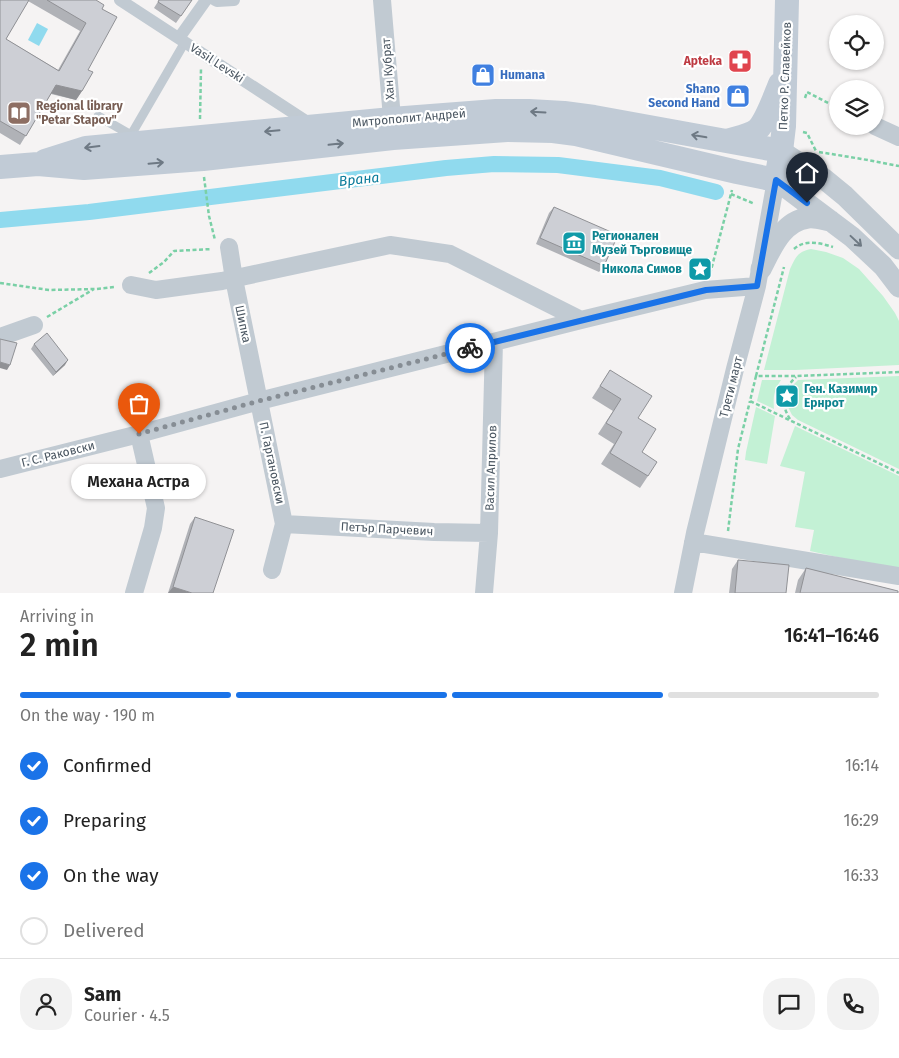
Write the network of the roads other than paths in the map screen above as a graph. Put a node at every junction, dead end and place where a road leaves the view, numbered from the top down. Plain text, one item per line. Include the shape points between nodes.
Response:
1 (120, 0) edge
2 (206, 0) edge
3 (215, 0) edge
4 (234, 0) edge
5 (382, 0) edge
6 (787, 0) edge
7 (182, 40) junction
8 (785, 73) junction
9 (98, 116) dead end
10 (314, 127) junction
11 (392, 128) junction
12 (884, 130) edge
13 (899, 137) edge
14 (131, 139) junction
15 (727, 141) junction
16 (781, 151) junction
17 (5, 164) edge
18 (38, 164) junction
19 (776, 180) junction
20 (832, 221) junction
21 (229, 247) road end
22 (899, 249) edge
23 (759, 278) junction
24 (234, 279) junction
25 (132, 285) road end
26 (899, 288) edge
27 (581, 320) junction
28 (34, 325) road end
29 (0, 337) edge
30 (494, 342) junction
31 (259, 401) junction
32 (139, 434) junction
33 (0, 469) edge
34 (284, 524) junction
35 (489, 533) junction
36 (693, 542) junction
37 (272, 570) dead end
38 (899, 576) edge
39 (134, 593) edge
40 (484, 593) edge
41 (683, 593) edge

1 - 7 street, Vasil Levski
2 - 7 street
3 - 4 street
5 - 11 street, Хан Кубрат
6 - 8 main road, Петко Р. Славейков
7 - 10 street, Vasil Levski
7 - 14 lane
8 - 15 main road via 763,122 745,136
8 - 16 main road, Петко Р. Славейков
9 - 14 lane
10 - 11 main road, Митрополит Андрей
10 -> 14 main road, Митрополит Андрей via 200,138
15 -> 11 main road, Митрополит Андрей via 594,116 529,111 496,111
18 -> 11 main road, Митрополит Андрей via 84,168 203,159
11 - 19 main road, Митрополит Андрей via 553,131
12 - 13 street
14 -> 18 main road, Митрополит Андрей via 86,148
15 - 16 main road, Митрополит Андрей
16 - 19 main road, Петко Р. Славейков
16 - 22 street via 845,196
17 - 18 main road, Митрополит Андрей
19 - 20 street
19 - 23 street, Трети март
20 - 23 street via 806,218 788,227 779,236
20 -> 26 street via 883,266
21 - 24 street, Шипка
23 - 27 street, Г. С. Раковски
23 - 36 street, Трети март
24 - 25 street via 156,290
24 - 27 street via 390,245 450,254
24 - 31 street, Шипка
27 - 30 street, Г. С. Раковски
28 - 29 street
30 - 31 street, Г. С. Раковски
30 - 35 street, Васил Априлов
31 - 32 street, Г. С. Раковски
31 - 34 street, П. Гаргановски
32 - 33 street, Г. С. Раковски
32 - 39 street via 156,508
34 - 35 street, Петър Парчевич
34 - 37 street
35 - 40 street, Васил Априлов
36 - 38 street
36 - 41 street, Трети март

